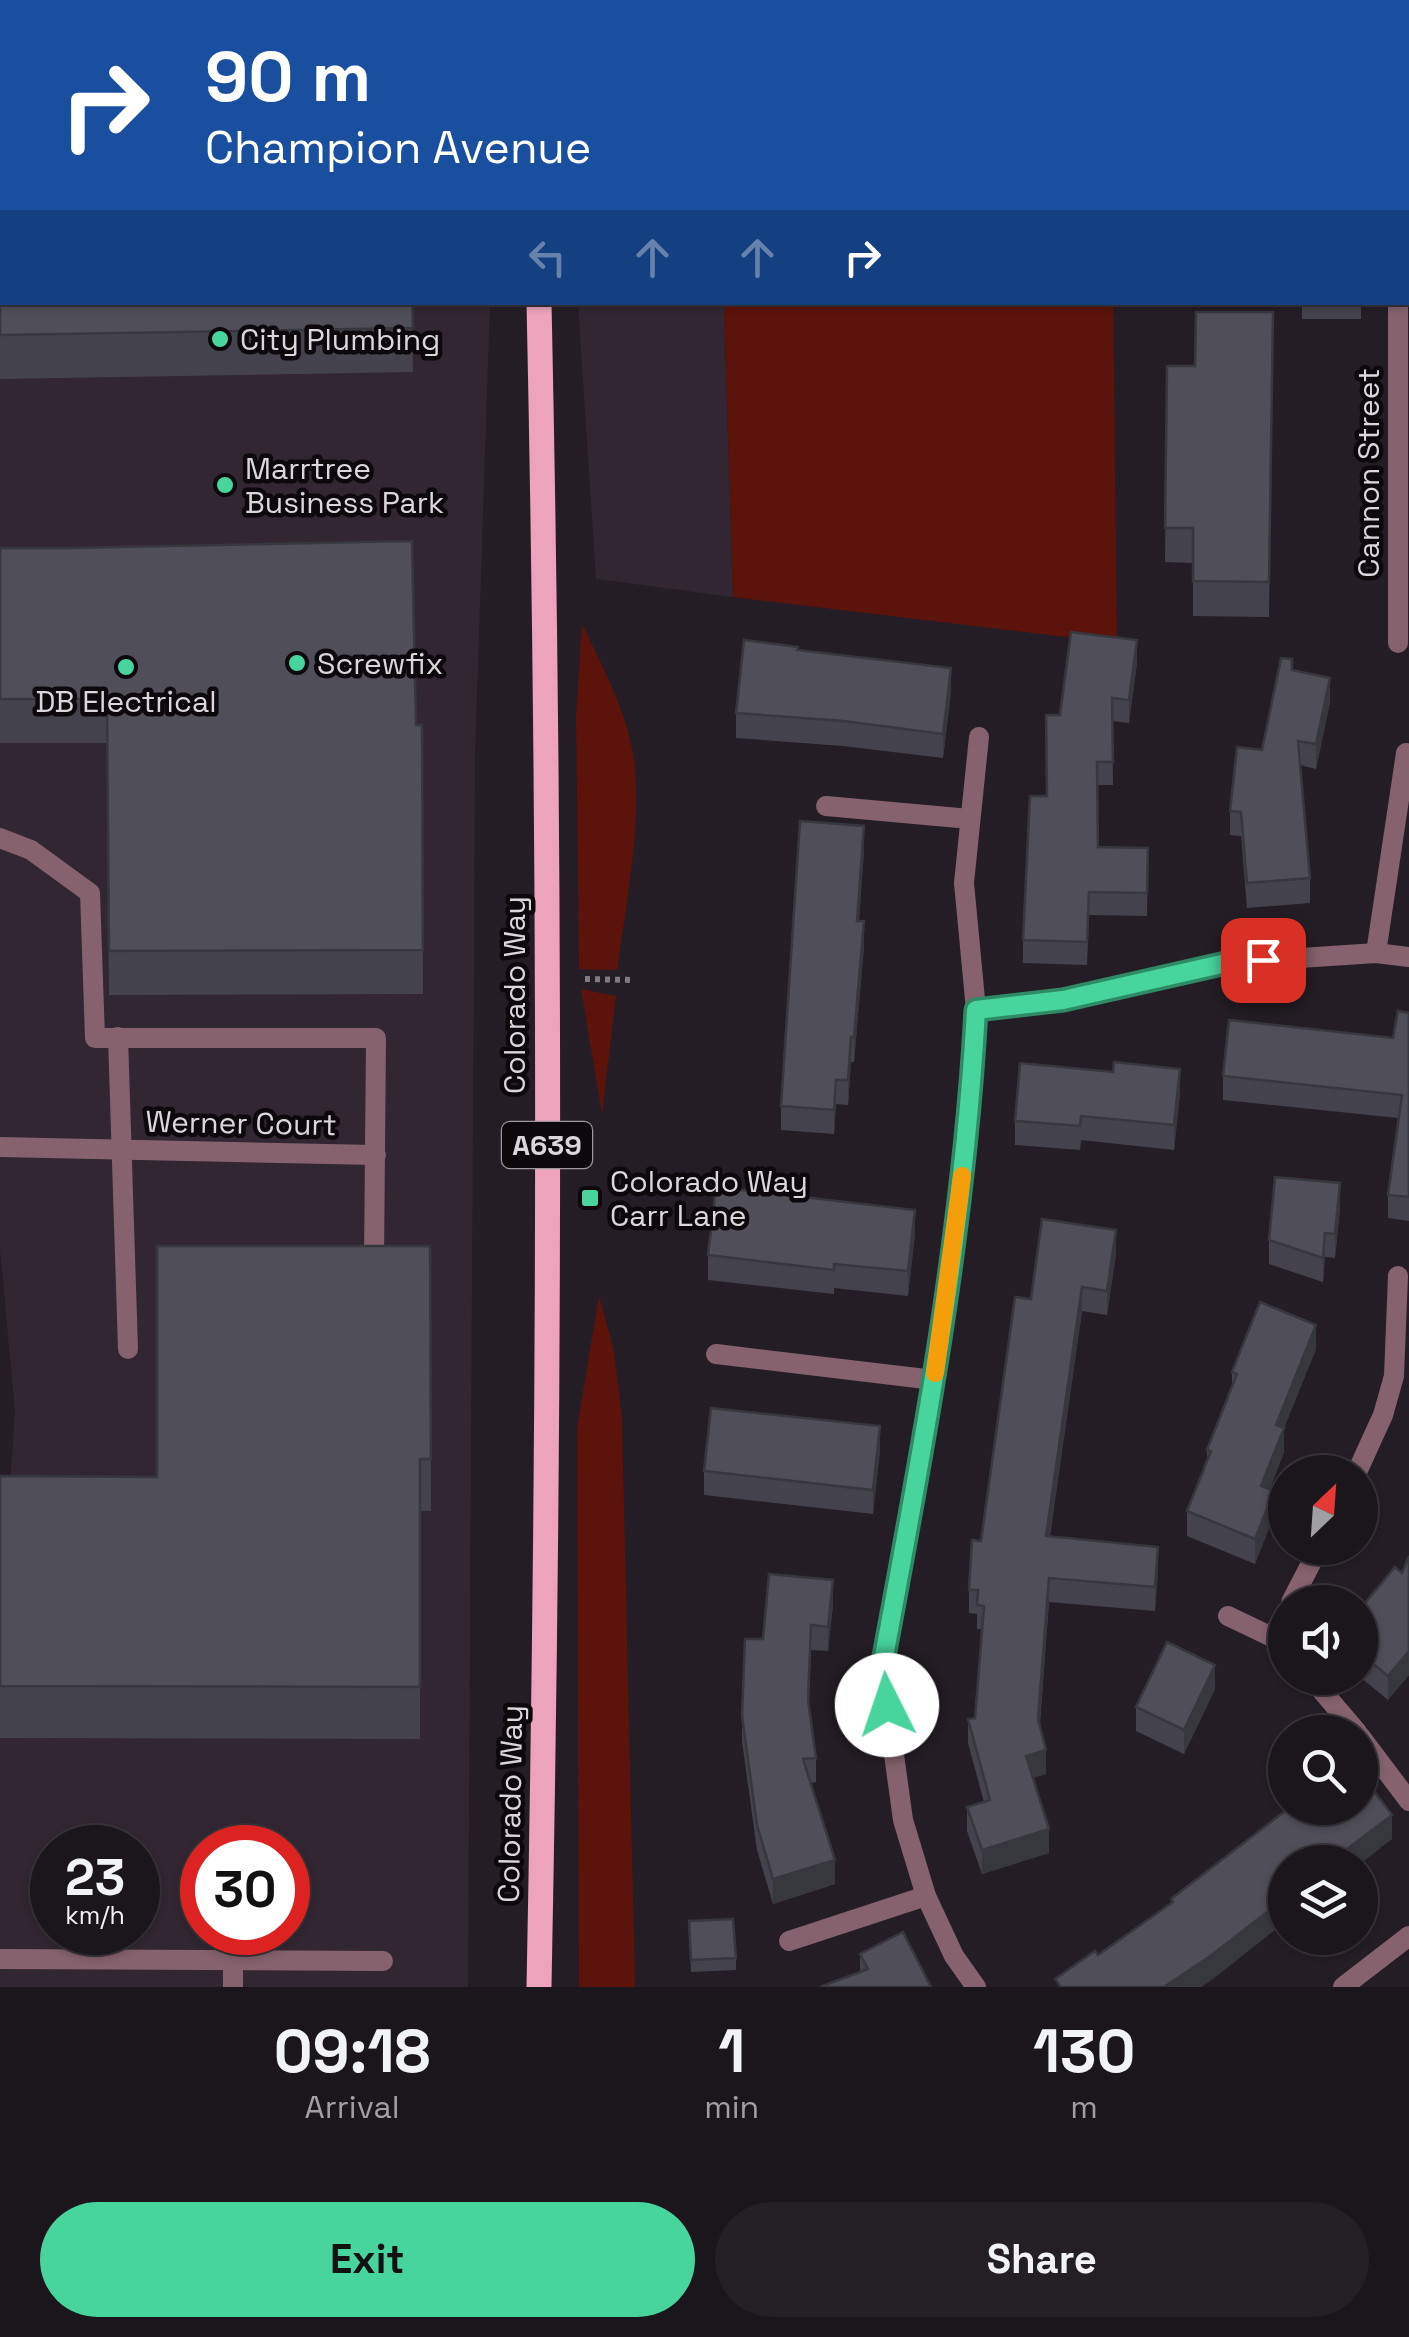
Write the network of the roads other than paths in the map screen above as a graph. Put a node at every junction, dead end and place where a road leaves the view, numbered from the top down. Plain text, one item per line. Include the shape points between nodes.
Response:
1 (539, 305) edge
2 (1398, 305) edge
3 (1398, 644) dead end
4 (979, 738) dead end
5 (1406, 754) dead end
6 (826, 806) dead end
7 (970, 819) junction
8 (0, 838) edge
9 (1376, 953) junction
10 (1409, 957) edge
11 (976, 1010) junction
12 (118, 1037) junction
13 (0, 1147) edge
14 (121, 1152) junction
15 (376, 1155) junction
16 (374, 1261) edge
17 (1398, 1276) dead end
18 (128, 1350) dead end
19 (716, 1354) dead end
20 (1401, 1377) edge
21 (934, 1380) junction
22 (1364, 1455) edge
23 (1228, 1616) dead end
24 (1268, 1638) edge
25 (1326, 1695) edge
26 (1343, 1715) edge
27 (1378, 1759) edge
28 (1409, 1800) edge
29 (926, 1896) junction
30 (1409, 1936) edge
31 (789, 1940) dead end
32 (0, 1959) edge
33 (234, 1960) junction
34 (383, 1961) dead end
35 (233, 1987) edge
36 (539, 1987) edge
37 (976, 1987) edge
38 (1343, 1987) edge

1 - 36 main road, Colorado Way / A639 via 547,978
2 - 3 street, Cannon Street
4 - 7 street
5 - 9 street
6 - 7 street
7 - 11 street via 964,883
8 - 12 street via 31,850 90,893 94,1038
9 - 10 street
9 - 11 street via 1226,963 1063,1000
11 - 21 street via 970,1118
12 - 14 street
12 - 15 street via 376,1038
13 - 14 street, Werner Court
14 - 15 street, Werner Court
14 - 18 street
15 - 16 street, Werner Court
17 - 20 street
19 - 21 street
20 - 22 street
21 - 29 street via 882,1667 903,1820
23 - 24 street
25 - 26 street
27 - 28 street
29 - 31 street
29 - 37 street
30 - 38 street
32 - 33 street
33 - 34 street
33 - 35 street

